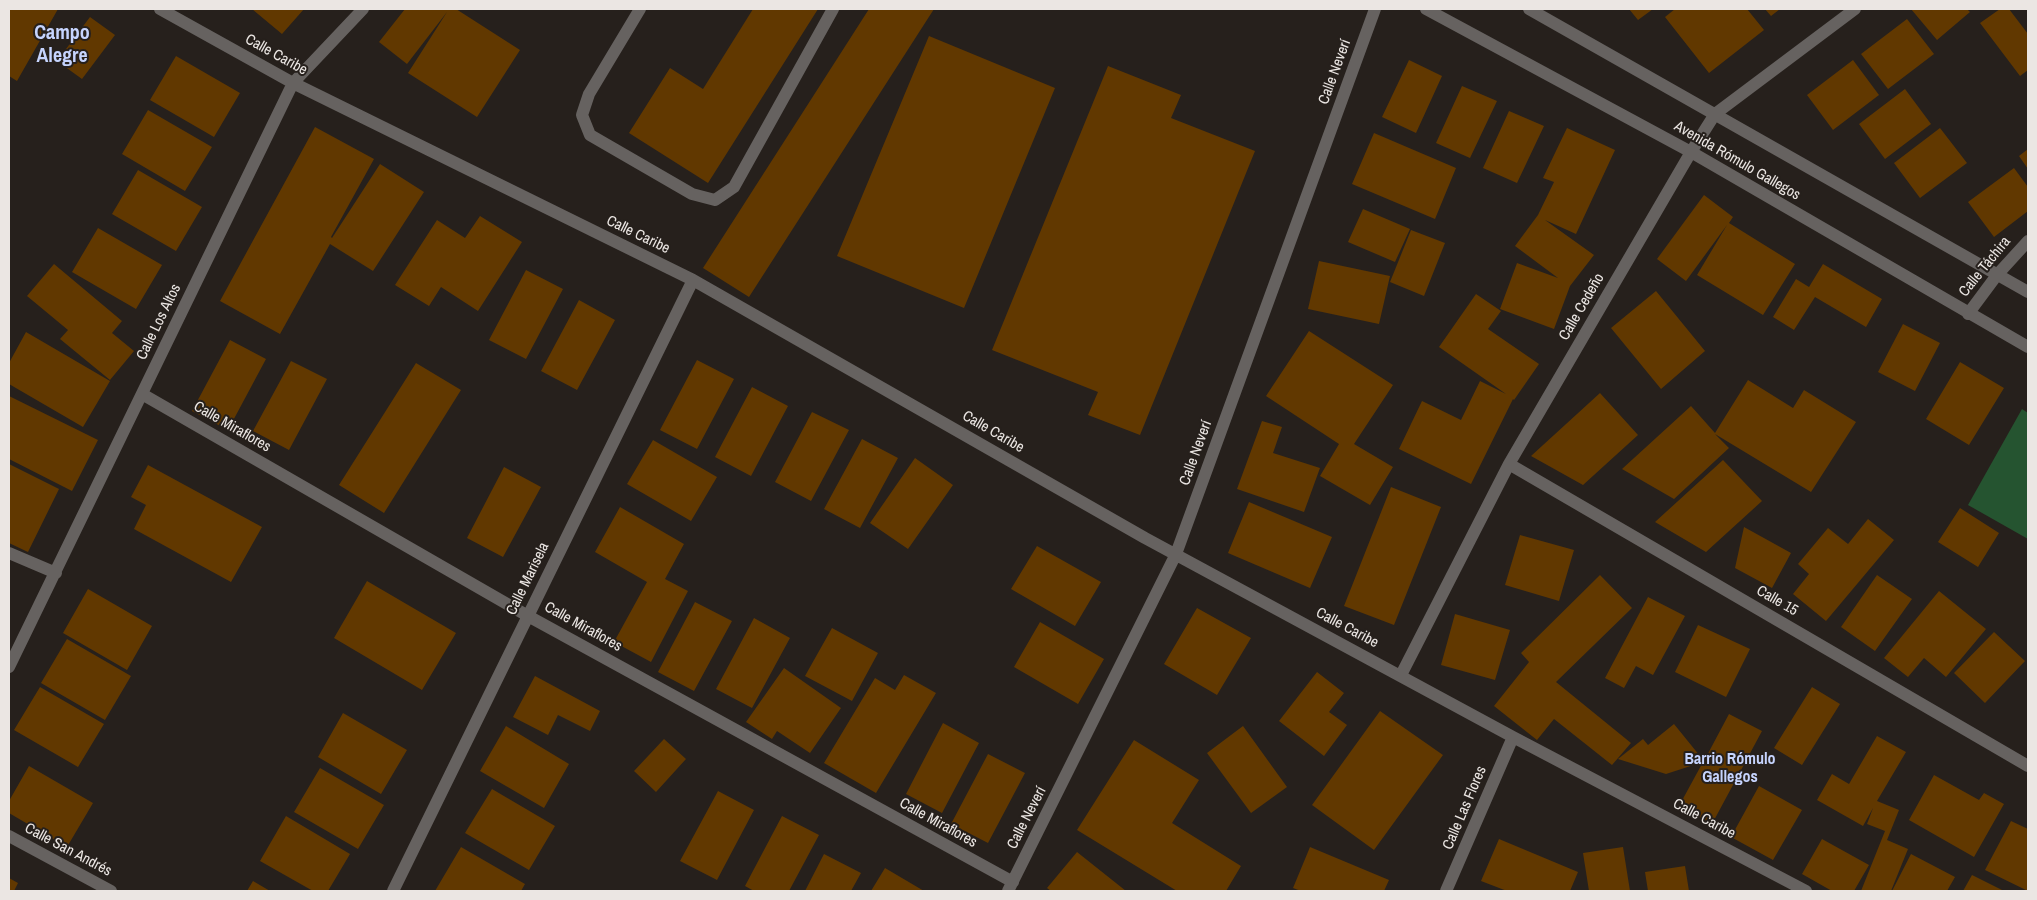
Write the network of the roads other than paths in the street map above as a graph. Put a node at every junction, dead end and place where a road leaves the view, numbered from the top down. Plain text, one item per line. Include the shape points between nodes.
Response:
1 (160, 9) edge
2 (363, 9) edge
3 (640, 9) edge
4 (833, 9) edge
5 (1376, 9) edge
6 (1426, 9) edge
7 (1529, 9) edge
8 (1855, 9) edge
9 (293, 83) junction
10 (1715, 114) junction
11 (1691, 152) junction
12 (2028, 240) edge
13 (1997, 275) junction
14 (693, 280) junction
15 (2028, 292) edge
16 (1968, 314) junction
17 (2028, 347) edge
18 (142, 394) junction
19 (1509, 464) junction
20 (9, 553) edge
21 (1176, 554) junction
22 (56, 573) junction
23 (528, 616) junction
24 (9, 667) edge
25 (1401, 675) junction
26 (1513, 737) junction
27 (2028, 766) edge
28 (9, 836) edge
29 (1010, 887) edge
30 (111, 891) edge
31 (392, 891) edge
32 (1446, 891) edge
33 (1806, 891) edge

1 - 9 street, Calle Caribe
2 - 9 street, Calle Los Altos
3 - 4 street via 589,94 582,115 590,135 692,194 714,200 734,187
5 - 21 street, Calle Neverí
6 - 11 street, Avenida Rómulo Gallegos
7 - 10 street, Avenida Rómulo Gallegos
8 - 10 street, Calle Cedeño
9 - 14 street, Calle Caribe
9 - 18 street, Calle Los Altos
10 - 11 street, Calle Cedeño
10 - 13 street, Avenida Rómulo Gallegos
11 - 16 street, Avenida Rómulo Gallegos
11 - 19 street, Calle Cedeño
12 - 13 street, Calle Táchira
13 - 15 street, Avenida Rómulo Gallegos
13 - 16 street, Calle Táchira
14 - 21 street, Calle Caribe
14 - 23 street, Calle Marisela
16 - 17 street, Avenida Rómulo Gallegos
18 - 22 street, Calle Los Altos
18 - 23 street, Calle Miraflores
19 - 25 street, Calle Cedeño
19 - 27 street, Calle 15
20 - 22 street
21 - 25 street, Calle Caribe
21 - 29 street, Calle Neverí
22 - 24 street, Calle Los Altos
23 - 29 street, Calle Miraflores
23 - 31 street, Calle Marisela
25 - 26 street, Calle Caribe
26 - 32 street, Calle Las Flores
26 - 33 street, Calle Caribe
28 - 30 street, Calle San Andrés

